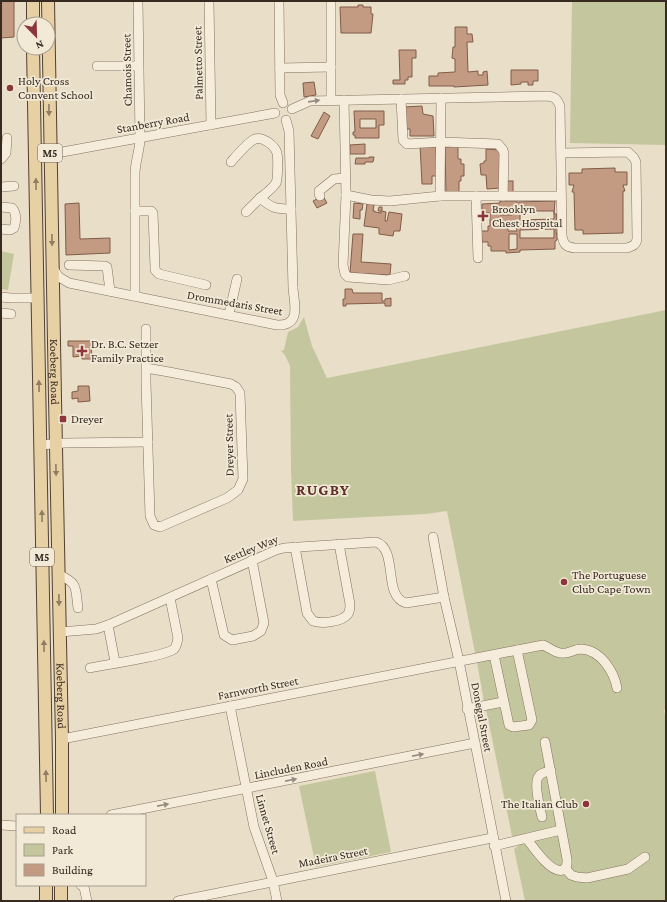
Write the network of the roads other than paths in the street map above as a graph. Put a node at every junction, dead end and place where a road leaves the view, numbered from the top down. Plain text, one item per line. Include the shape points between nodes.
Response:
1 (33, 1) edge
2 (48, 1) edge
3 (138, 1) edge
4 (209, 1) edge
5 (279, 1) edge
6 (330, 1) edge
7 (33, 16) edge
8 (33, 56) edge
9 (97, 66) dead end
10 (138, 66) junction
11 (331, 67) junction
12 (280, 68) junction
13 (441, 98) junction
14 (401, 99) junction
15 (331, 100) junction
16 (344, 100) junction
17 (283, 103) junction
18 (292, 109) junction
19 (275, 113) junction
20 (286, 120) junction
21 (211, 125) junction
22 (7, 138) dead end
23 (140, 138) junction
24 (441, 142) junction
25 (561, 153) junction
26 (50, 154) junction
27 (35, 156) junction
28 (1, 159) edge
29 (231, 162) dead end
30 (345, 178) junction
31 (14, 186) dead end
32 (1, 187) edge
33 (346, 195) junction
34 (320, 196) dead end
35 (440, 196) junction
36 (476, 196) junction
37 (503, 196) junction
38 (561, 196) junction
39 (260, 198) junction
40 (1, 207) edge
41 (291, 210) junction
42 (135, 211) junction
43 (246, 212) dead end
44 (1, 229) edge
45 (478, 258) dead end
46 (69, 265) dead end
47 (52, 267) junction
48 (405, 276) dead end
49 (237, 279) dead end
50 (69, 283) junction
51 (206, 285) dead end
52 (110, 291) junction
53 (135, 296) junction
54 (1, 297) edge
55 (53, 297) junction
56 (38, 298) junction
57 (1, 313) edge
58 (11, 314) dead end
59 (229, 314) junction
60 (146, 329) dead end
61 (146, 368) junction
62 (148, 442) junction
63 (56, 444) junction
64 (40, 445) junction
65 (433, 537) dead end
66 (339, 544) junction
67 (295, 547) junction
68 (252, 560) junction
69 (58, 574) junction
70 (211, 579) junction
71 (444, 596) junction
72 (170, 598) junction
73 (78, 608) dead end
74 (108, 625) junction
75 (60, 632) junction
76 (517, 650) junction
77 (494, 655) junction
78 (459, 661) junction
79 (115, 662) junction
80 (90, 668) dead end
81 (617, 688) dead end
82 (503, 702) junction
83 (230, 706) junction
84 (467, 709) junction
85 (62, 739) junction
86 (545, 742) dead end
87 (475, 743) junction
88 (550, 771) junction
89 (246, 789) junction
90 (47, 814) edge
91 (62, 814) edge
92 (116, 814) edge
93 (542, 817) dead end
94 (1, 825) edge
95 (16, 826) edge
96 (561, 830) junction
97 (526, 839) junction
98 (493, 842) junction
99 (645, 857) dead end
100 (565, 868) junction
101 (273, 881) junction
102 (46, 886) edge
103 (61, 886) edge
104 (82, 886) edge
105 (46, 901) edge
106 (61, 901) edge
107 (86, 901) edge
108 (178, 901) edge
109 (277, 901) edge
110 (506, 901) edge

1 - 7 main road
2 -> 26 main road, Koeberg Road / M5
3 - 10 street, Chamois Street
4 - 21 street, Palmetto Street
5 - 12 street
6 - 11 street
8 - 27 main road, Koeberg Road / M5
9 - 10 street
10 - 23 street, Chamois Street
11 - 12 street
11 - 15 street
12 - 17 street via 280,95
13 - 14 street
13 - 24 street
13 - 25 street via 553,97 560,106
14 - 16 street
14 - 24 street via 404,142
15 - 16 street
18 -> 15 street via 310,101
16 - 30 street
17 - 18 street
17 - 19 street via 276,108
18 - 20 street via 292,115
19 - 20 street via 279,119
19 - 21 street, Stanberry Road
20 - 41 street, Drommedaris Street via 289,132
21 - 23 street, Stanberry Road
22 - 28 street via 6,153
23 - 26 street, Stanberry Road
23 - 42 street, Chamois Street via 134,174
24 - 35 street
24 - 37 street via 498,144 504,154
25 - 38 street
25 - 38 street via 628,152 631,155 636,162 636,244 627,248 564,245
26 - 27 street, Stanberry Road
26 -> 47 main road, Koeberg Road / M5
56 -> 27 main road, Koeberg Road / M5
29 - 39 street via 258,138 264,139 275,149 277,180
30 - 33 street
30 - 34 street via 334,179 319,191
31 - 32 street
33 - 35 street via 390,201
33 - 48 street via 343,265 345,274 348,277 388,280
35 - 36 street
36 - 37 street
36 - 45 street
37 - 38 street
39 - 41 street via 272,208
39 - 43 street
40 - 44 street via 12,208 16,212 14,228
41 - 59 street, Drommedaris Street via 296,309 293,319 286,324 277,325
42 - 51 street via 153,213 156,272
42 - 53 street, Chamois Street
46 - 52 street via 107,267
47 - 50 street, Drommedaris Street via 59,277
47 - 55 main road, Koeberg Road / M5
49 - 59 street
50 - 52 street, Drommedaris Street
50 - 55 street via 59,288
52 - 53 street, Drommedaris Street
53 - 59 street, Drommedaris Street
54 - 56 street
55 - 63 main road, Koeberg Road / M5
64 -> 56 main road, Koeberg Road / M5
57 - 58 street
60 - 61 street, Dreyer Street
61 - 62 street, Dreyer Street
61 - 62 street, Dreyer Street via 204,378 236,387 240,393 243,479 238,490 227,498 164,526 156,526 150,516
62 - 63 street
63 - 64 street
63 -> 69 main road, Koeberg Road / M5
90 -> 64 main road, Koeberg Road / M5
65 - 71 street, Donegal Street
66 - 67 street, Kettley Way
66 - 67 street via 350,610 341,619 322,622 313,621 307,612
66 - 71 street, Kettley Way via 376,542 383,546 387,552 395,592 403,602 420,602
67 - 68 street, Kettley Way via 276,550
68 - 70 street, Kettley Way
68 - 70 street via 264,623 261,631 253,636 232,640 224,635
69 - 73 street via 75,586
69 -> 75 main road, Koeberg Road / M5
70 - 72 street, Kettley Way
71 - 78 street, Donegal Street
72 - 74 street, Kettley Way
72 - 79 street via 178,638 175,648 164,654
74 - 75 street, Kettley Way via 96,629
74 - 79 street
75 - 85 main road, Koeberg Road / M5
76 - 77 street, Farnworth Street
76 - 81 street, Farnworth Street via 543,645 560,653 582,649 588,651 600,658 608,667
76 - 82 street via 532,720 530,724 510,727
77 - 78 street, Farnworth Street
77 - 82 street
78 - 83 street, Farnworth Street
78 - 84 street, Donegal Street
79 - 80 street
82 - 84 street
83 - 85 street, Farnworth Street
83 - 89 street, Linnet Street
84 - 87 street, Donegal Street
85 - 91 main road, Koeberg Road / M5
86 - 88 street
89 -> 87 street, Lincluden Road
87 - 98 street, Donegal Street
88 - 93 street via 542,773 537,778
88 - 96 street
92 -> 89 street, Lincluden Road
89 - 101 street, Linnet Street via 254,827
94 - 95 street
96 - 97 street, Madeira Street
96 - 100 street via 567,865
97 - 98 street, Madeira Street
97 - 100 street via 551,866 557,870
98 - 101 street, Madeira Street
98 - 110 street, Donegal Street
99 - 100 street via 628,869 587,878 570,875
101 - 108 street, Madeira Street
101 - 109 street, Linnet Street
102 - 105 main road
103 - 106 main road
104 - 107 street

